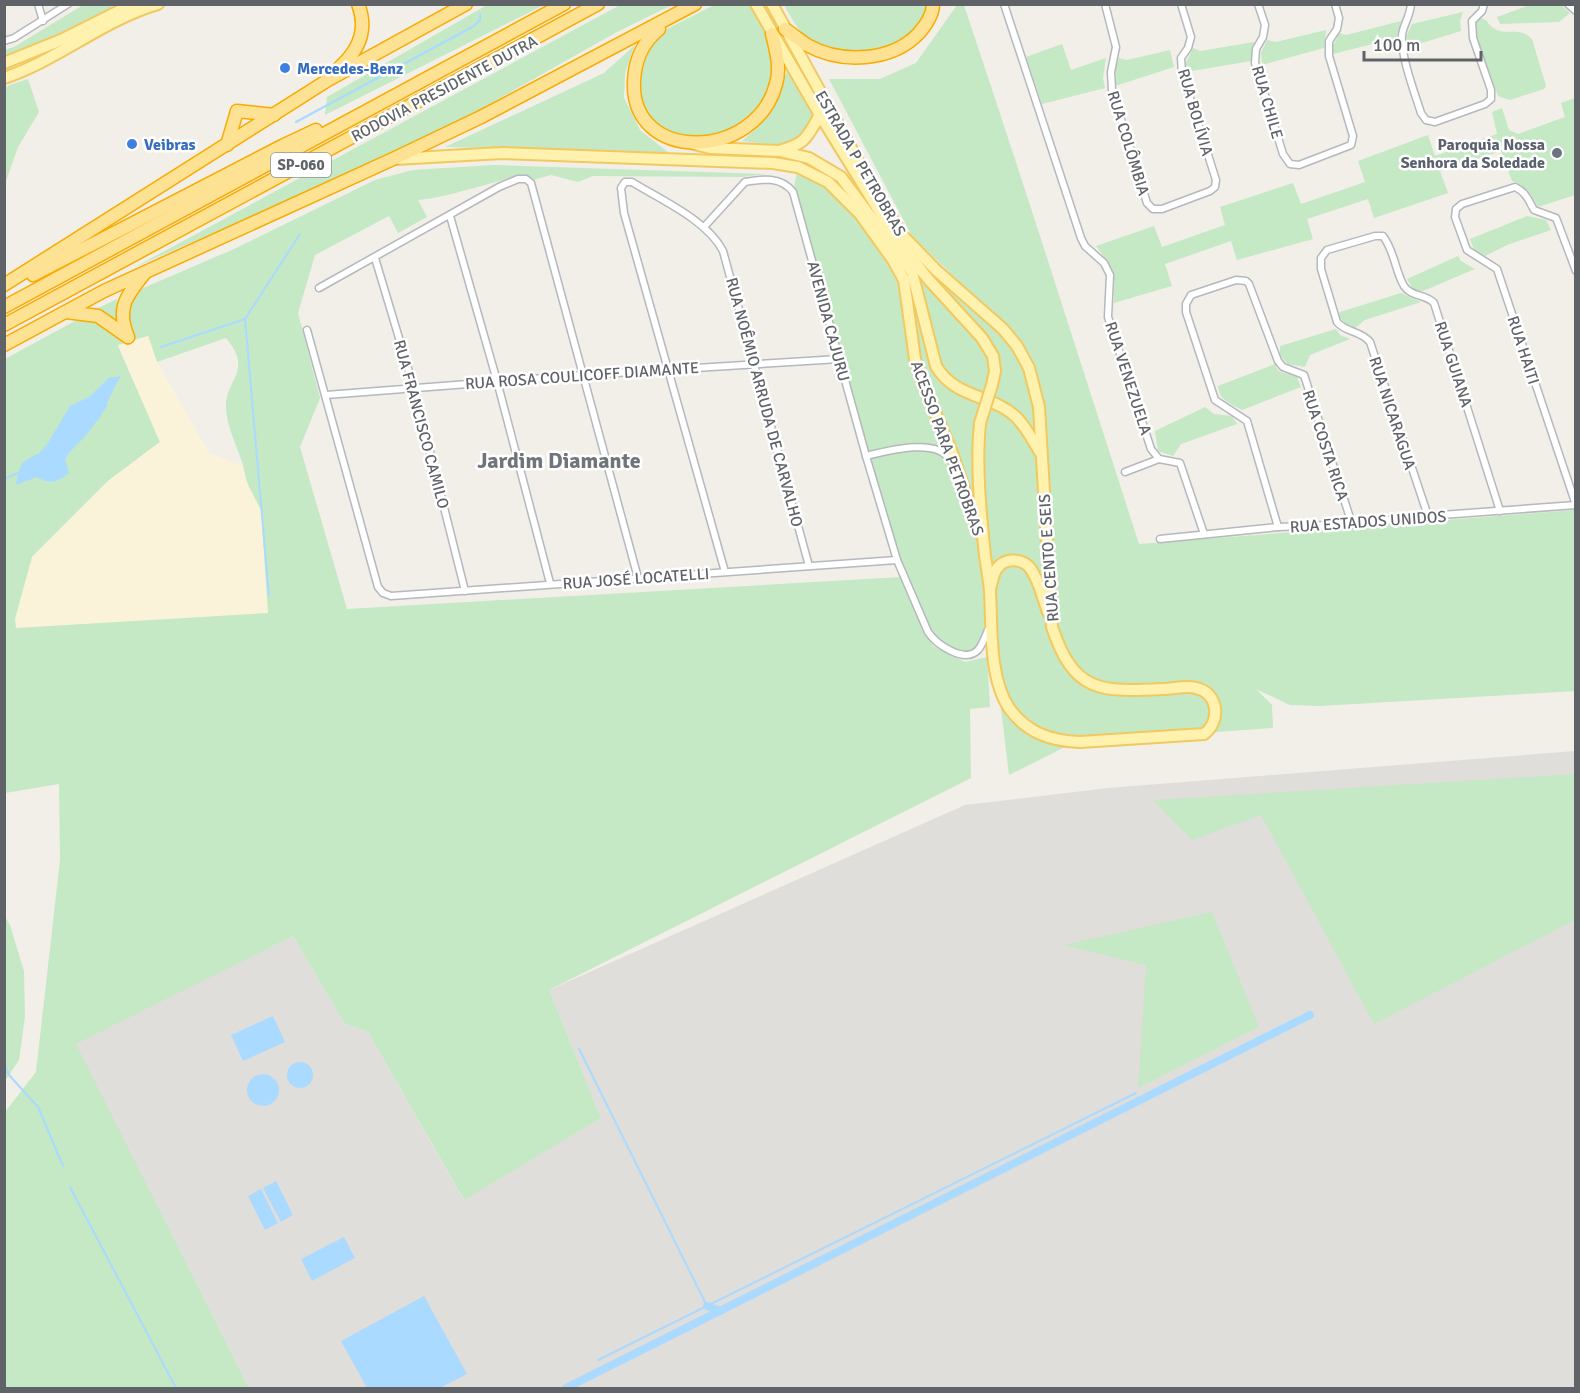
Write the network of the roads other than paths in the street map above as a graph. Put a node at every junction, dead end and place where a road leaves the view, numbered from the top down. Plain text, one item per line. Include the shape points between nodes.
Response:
1 (38, 4) edge
2 (68, 4) edge
3 (133, 4) edge
4 (159, 4) edge
5 (358, 4) edge
6 (466, 4) edge
7 (564, 4) edge
8 (598, 4) edge
9 (695, 4) edge
10 (756, 4) edge
11 (772, 4) edge
12 (1004, 4) edge
13 (1105, 4) edge
14 (1181, 4) edge
15 (1258, 4) edge
16 (1335, 4) edge
17 (1411, 4) edge
18 (1484, 4) edge
19 (1568, 4) edge
20 (933, 7) edge
21 (1575, 11) edge
22 (674, 16) junction
23 (43, 21) junction
24 (785, 28) junction
25 (772, 34) junction
26 (4, 41) edge
27 (4, 63) edge
28 (4, 78) edge
29 (328, 80) junction
30 (421, 82) junction
31 (274, 115) junction
32 (820, 115) junction
33 (688, 143) junction
34 (227, 145) junction
35 (780, 151) junction
36 (393, 159) junction
37 (1215, 187) joint
38 (450, 216) junction
39 (704, 227) junction
40 (1383, 236) joint
41 (375, 258) junction
42 (147, 271) junction
43 (1575, 271) edge
44 (4, 285) edge
45 (319, 288) dead end
46 (4, 290) edge
47 (4, 307) edge
48 (65, 312) junction
49 (4, 325) edge
50 (307, 330) dead end
51 (4, 345) edge
52 (839, 359) junction
53 (755, 363) junction
54 (668, 369) junction
55 (583, 375) junction
56 (497, 381) junction
57 (414, 388) junction
58 (326, 395) junction
59 (1042, 455) junction
60 (866, 456) junction
61 (1159, 459) junction
62 (1125, 472) dead end
63 (962, 480) junction
64 (1575, 505) edge
65 (1500, 511) junction
66 (1428, 516) junction
67 (1352, 524) junction
68 (1278, 527) junction
69 (1204, 534) junction
70 (1160, 539) dead end
71 (984, 548) junction
72 (897, 560) junction
73 (809, 566) junction
74 (725, 572) junction
75 (638, 578) junction
76 (550, 583) junction
77 (990, 590) junction
78 (465, 591) junction
79 (991, 624) junction
80 (1052, 627) junction
81 (1204, 734) joint

1 - 23 street
2 - 23 street
3 - 27 main road
4 - 28 main road via 124,17 24,72
5 - 29 highway via 363,29 359,42 351,57
6 - 29 highway
7 - 30 highway, RODOVIA PRESIDENTE DUTRA / SP-060
8 - 49 highway, RODOVIA PRESIDENTE DUTRA / SP-060
9 - 22 highway
10 - 25 main road, ACESSO PARA PETROBRAS
11 - 24 main road, ESTRADA P PETROBRAS
12 - 61 street, RUA VENEZUELA via 1080,237 1110,275 1110,325 1151,449
13 - 37 street, RUA COLÔMBIA via 1116,47 1112,90 1147,203 1153,209 1162,208
14 - 37 street, RUA BOLÍVIA via 1191,38 1181,58 1182,73
15 - 16 street, RUA CHILE via 1265,25 1255,63 1283,154 1290,164 1299,165 1351,146 1353,136 1329,56 1329,40 1339,18
17 - 18 street via 1402,46 1421,113 1426,120 1435,122 1491,99 1473,38 1472,21
19 - 21 street
20 - 24 highway via 925,26 914,38 895,51 878,56 828,53 808,46
22 - 33 highway via 643,47 635,68 634,91 640,112 653,128
22 - 36 highway
23 - 26 street
24 - 59 main road, ESTRADA P PETROBRAS via 902,235 1017,346 1035,386
25 - 32 main road, ACESSO PARA PETROBRAS
25 - 33 highway via 778,60 777,84 767,106 753,123 735,135
29 - 31 highway
30 - 46 highway via 282,146
30 - 47 highway, RODOVIA PRESIDENTE DUTRA / SP-060
31 - 34 highway
31 - 34 highway via 237,111
32 - 35 main road via 798,146
32 - 71 main road, ACESSO PARA PETROBRAS, bridge via 897,240 982,338 993,356 993,385 978,442
33 - 35 main road, ESTRADA P PETROBRAS via 710,148
34 - 44 highway
35 - 59 main road, ESTRADA P PETROBRAS via 809,158 841,177 912,272 940,375 962,391 1017,417
36 - 42 highway
36 - 63 main road, ACESSO PARA PETROBRAS via 502,153 773,162 798,167 828,182 860,214 904,280 915,359
38 - 41 street
38 - 55 street via 518,179 531,183
38 - 56 street
39 - 52 street, AVENIDA CAJURU via 745,182 775,180 788,185
39 - 53 street, RUA NOÊMIO ARRUDA DE CARVALHO via 723,251
39 - 54 street via 632,182 625,182 621,188 624,213
40 - 65 street, RUA GUIANA via 1409,292 1431,299 1435,307
40 - 66 street, RUA NICARAGUA via 1327,250 1321,258 1321,268 1336,322 1370,342
41 - 45 street
41 - 57 street, RUA FRANCISCO CAMILO
42 - 48 highway
42 - 48 highway via 123,307 128,337 98,316
43 - 64 street, RUA HAITI via 1556,218 1534,210 1520,189 1456,209 1455,218 1467,250 1497,269
48 - 51 highway
50 - 58 street
52 - 53 street, RUA ROSA COULICOFF DIAMANTE
52 - 60 street, AVENIDA CAJURU
53 - 54 street, RUA ROSA COULICOFF DIAMANTE
53 - 73 street, RUA NOÊMIO ARRUDA DE CARVALHO
54 - 55 street, RUA ROSA COULICOFF DIAMANTE
54 - 74 street
55 - 56 street, RUA ROSA COULICOFF DIAMANTE
55 - 75 street
56 - 57 street, RUA ROSA COULICOFF DIAMANTE
56 - 76 street
57 - 58 street, RUA ROSA COULICOFF DIAMANTE
57 - 78 street, RUA FRANCISCO CAMILO
58 - 78 street, RUA JOSÉ LOCATELLI via 378,587 391,596
59 - 80 main road, RUA CENTO E SEIS
60 - 63 street via 933,448 947,455
60 - 72 street, AVENIDA CAJURU
61 - 62 street
61 - 69 street via 1180,463
63 - 71 main road, ACESSO PARA PETROBRAS
64 - 65 street, RUA ESTADOS UNIDOS
65 - 66 street, RUA ESTADOS UNIDOS
66 - 67 street, RUA ESTADOS UNIDOS
67 - 68 street, RUA ESTADOS UNIDOS
67 - 68 street, RUA COSTA RICA via 1304,375 1278,362 1249,284 1236,280 1191,295 1186,312 1215,400 1247,421
68 - 69 street, RUA ESTADOS UNIDOS
69 - 70 street, RUA ESTADOS UNIDOS
71 - 77 main road, ACESSO PARA PETROBRAS
72 - 73 street, RUA JOSÉ LOCATELLI
72 - 79 street, AVENIDA CAJURU via 935,642 962,655 971,655 979,649
73 - 74 street, RUA JOSÉ LOCATELLI
74 - 75 street, RUA JOSÉ LOCATELLI
75 - 76 street, RUA JOSÉ LOCATELLI
76 - 78 street, RUA JOSÉ LOCATELLI
77 - 79 main road, ACESSO PARA PETROBRAS
77 - 80 main road via 997,568 1012,560 1029,565
79 - 81 main road, ACESSO PARA PETROBRAS via 998,686 1009,708 1041,736 1080,742
80 - 81 main road, RUA CENTO E SEIS via 1060,652 1072,670 1099,687 1126,691 1196,687 1215,704 1215,720

